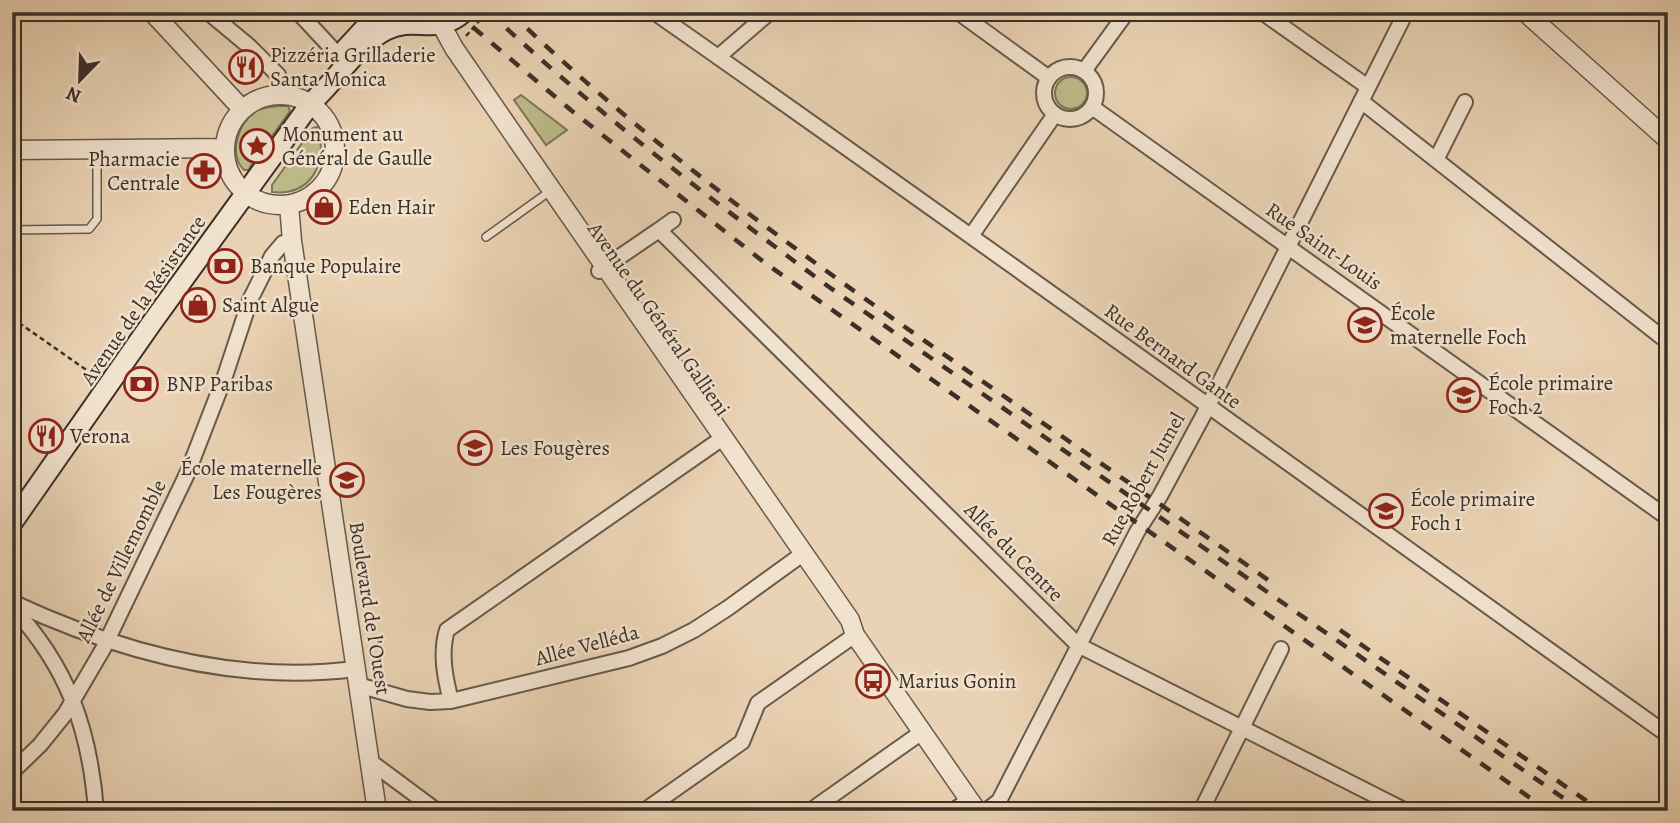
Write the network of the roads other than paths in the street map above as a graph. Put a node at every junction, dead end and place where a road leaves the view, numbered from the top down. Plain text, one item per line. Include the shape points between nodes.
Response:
1 (152, 12) edge
2 (208, 12) edge
3 (298, 12) edge
4 (464, 12) edge
5 (654, 12) edge
6 (770, 12) edge
7 (958, 12) edge
8 (1127, 12) edge
9 (1262, 12) edge
10 (1406, 12) edge
11 (1525, 12) edge
12 (380, 17) edge
13 (432, 18) edge
14 (339, 56) junction
15 (718, 57) junction
16 (1084, 71) junction
17 (1049, 78) junction
18 (284, 94) junction
19 (1364, 94) junction
20 (1465, 102) dead end
21 (311, 103) junction
22 (1092, 107) junction
23 (242, 109) junction
24 (1055, 114) junction
25 (1668, 140) edge
26 (224, 148) junction
27 (12, 150) edge
28 (97, 150) junction
29 (1437, 160) junction
30 (246, 193) junction
31 (546, 194) junction
32 (289, 205) junction
33 (673, 220) dead end
34 (12, 230) edge
35 (659, 230) junction
36 (971, 236) junction
37 (486, 237) dead end
38 (292, 241) junction
39 (1287, 246) junction
40 (602, 269) junction
41 (1668, 342) edge
42 (1207, 406) junction
43 (720, 439) junction
44 (1668, 518) edge
45 (12, 523) edge
46 (800, 555) junction
47 (12, 602) edge
48 (12, 607) edge
49 (856, 635) junction
50 (107, 641) junction
51 (1079, 645) junction
52 (1281, 649) dead end
53 (356, 677) junction
54 (74, 700) junction
55 (451, 701) junction
56 (1241, 729) junction
57 (922, 732) junction
58 (1668, 735) edge
59 (371, 762) junction
60 (12, 772) edge
61 (973, 805) edge
62 (647, 809) edge
63 (96, 811) edge
64 (377, 811) edge
65 (436, 811) edge
66 (810, 811) edge
67 (953, 811) edge
68 (986, 811) edge
69 (1201, 811) edge
70 (1406, 811) edge

1 - 23 street
2 - 18 street via 278,75
3 - 14 street
4 - 13 main road via 453,22
5 - 15 street, Rue Bernard Gante
6 - 15 street
7 - 17 street
8 - 16 street
9 - 19 street
10 - 19 street, Rue Robert Jumel
11 - 25 street
12 - 13 main road via 400,25
12 - 14 main road, Avenue de la Résistance
12 - 21 main road, Avenue de la Résistance via 361,50
13 - 31 street, Avenue du Général Gallieni
13 - 40 street, Avenue du Général Gallieni
14 - 21 main road, Avenue de la Résistance via 320,78
15 - 36 street, Rue Bernard Gante
16 - 17 street via 1069,67
16 - 22 street via 1096,92
17 - 24 street via 1045,101
18 - 21 street
18 - 23 street via 254,100
19 - 29 street
19 - 39 street, Rue Robert Jumel
20 - 29 street
21 - 30 main road, Avenue de la Résistance
21 - 32 street via 332,129 335,162 318,190
22 - 24 street via 1079,118
22 - 39 street, Rue Saint-Louis
23 - 26 street via 226,134
24 - 36 street
26 - 28 street
26 - 30 street via 230,173
27 - 28 street
28 - 34 lane via 97,219 93,226
29 - 41 street
30 - 32 street via 274,205
30 - 45 main road, Avenue de la Résistance
31 - 37 lane
31 - 40 street, Avenue du Général Gallieni
32 - 38 street, Boulevard de l'Ouest
33 - 35 street
35 - 40 street
35 - 51 street, Allée du Centre
36 - 42 street, Rue Bernard Gante
38 - 50 street, Allée de Villemomble via 283,243 272,256 250,300 187,474
38 - 53 street, Boulevard de l'Ouest
39 - 42 street, Rue Robert Jumel
39 - 44 street, Rue Saint-Louis
40 - 43 street, Avenue du Général Gallieni
42 - 51 street, Rue Robert Jumel
42 - 58 street, Rue Bernard Gante
43 - 46 street, Avenue du Général Gallieni
43 - 55 street via 447,630 443,643
46 - 49 street, Avenue du Général Gallieni via 840,622
46 - 55 street, Allée Velléda via 717,615 662,646
47 - 50 street, Allée Velléda
48 - 54 street via 29,625
49 - 57 street, Avenue du Général Gallieni
49 - 62 street via 758,703 742,742
50 - 53 street, Allée Velléda via 250,672
50 - 54 street, Allée de Villemomble
51 - 56 street, Allée du Centre
51 - 68 street, Rue Robert Jumel via 999,801
52 - 56 street
53 - 55 street, Allée Velléda via 407,699
53 - 59 street, Boulevard de l'Ouest
54 - 60 street, Allée de Villemomble via 40,745
54 - 63 street via 93,769
56 - 69 street
56 - 70 street, Allée du Centre
57 - 61 street, Avenue du Général Gallieni
57 - 66 street
59 - 64 street, Boulevard de l'Ouest
59 - 65 street
61 - 67 street

